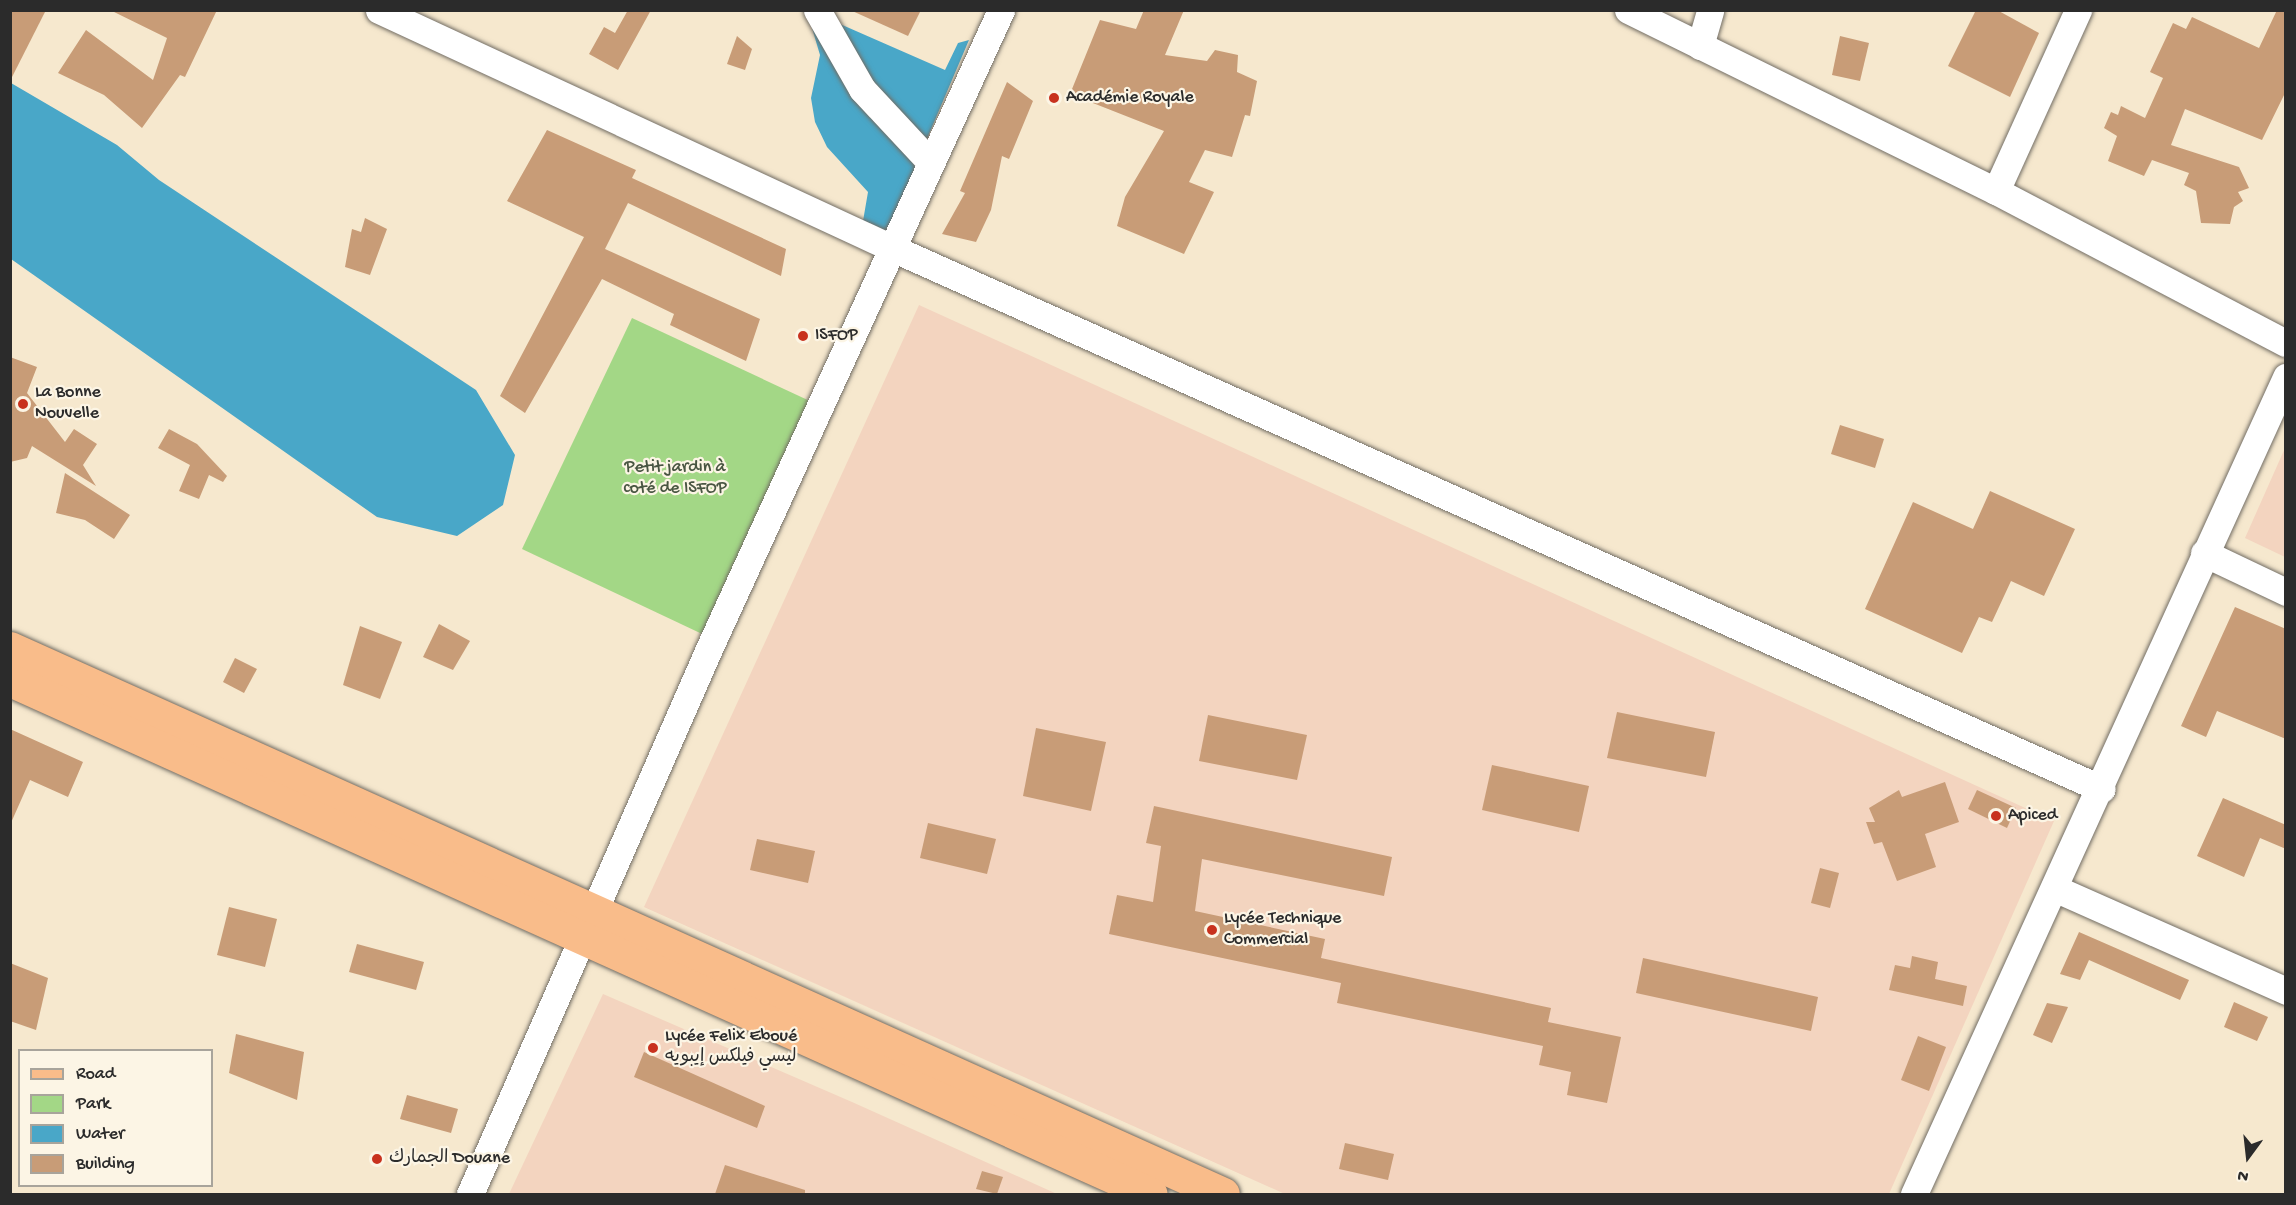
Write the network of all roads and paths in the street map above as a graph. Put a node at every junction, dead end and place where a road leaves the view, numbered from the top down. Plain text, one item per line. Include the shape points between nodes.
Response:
1 (379, 10) edge
2 (817, 10) edge
3 (1001, 10) edge
4 (1628, 10) edge
5 (1710, 10) edge
6 (2078, 10) edge
7 (1700, 46) junction
8 (930, 162) junction
9 (1996, 191) junction
10 (892, 248) junction
11 (2286, 343) edge
12 (2286, 377) edge
13 (2204, 553) junction
14 (2286, 592) edge
15 (10, 648) edge
16 (10, 680) edge
17 (2102, 789) junction
18 (2054, 888) junction
19 (589, 926) junction
20 (2286, 991) edge
21 (470, 1194) edge
22 (1151, 1194) edge
23 (1223, 1194) edge
24 (1914, 1194) edge

1 - 10 street
2 - 8 street via 862,89
3 - 8 street
4 - 7 street
5 - 7 street
6 - 9 street
7 - 9 street
8 - 10 street
9 - 11 street
10 - 17 street
10 - 19 street
12 - 13 street
13 - 14 street
13 - 17 street
15 - 19 main road
16 - 19 main road
17 - 18 street
18 - 20 street
18 - 24 street
19 - 21 street
19 - 22 main road
19 - 23 main road

